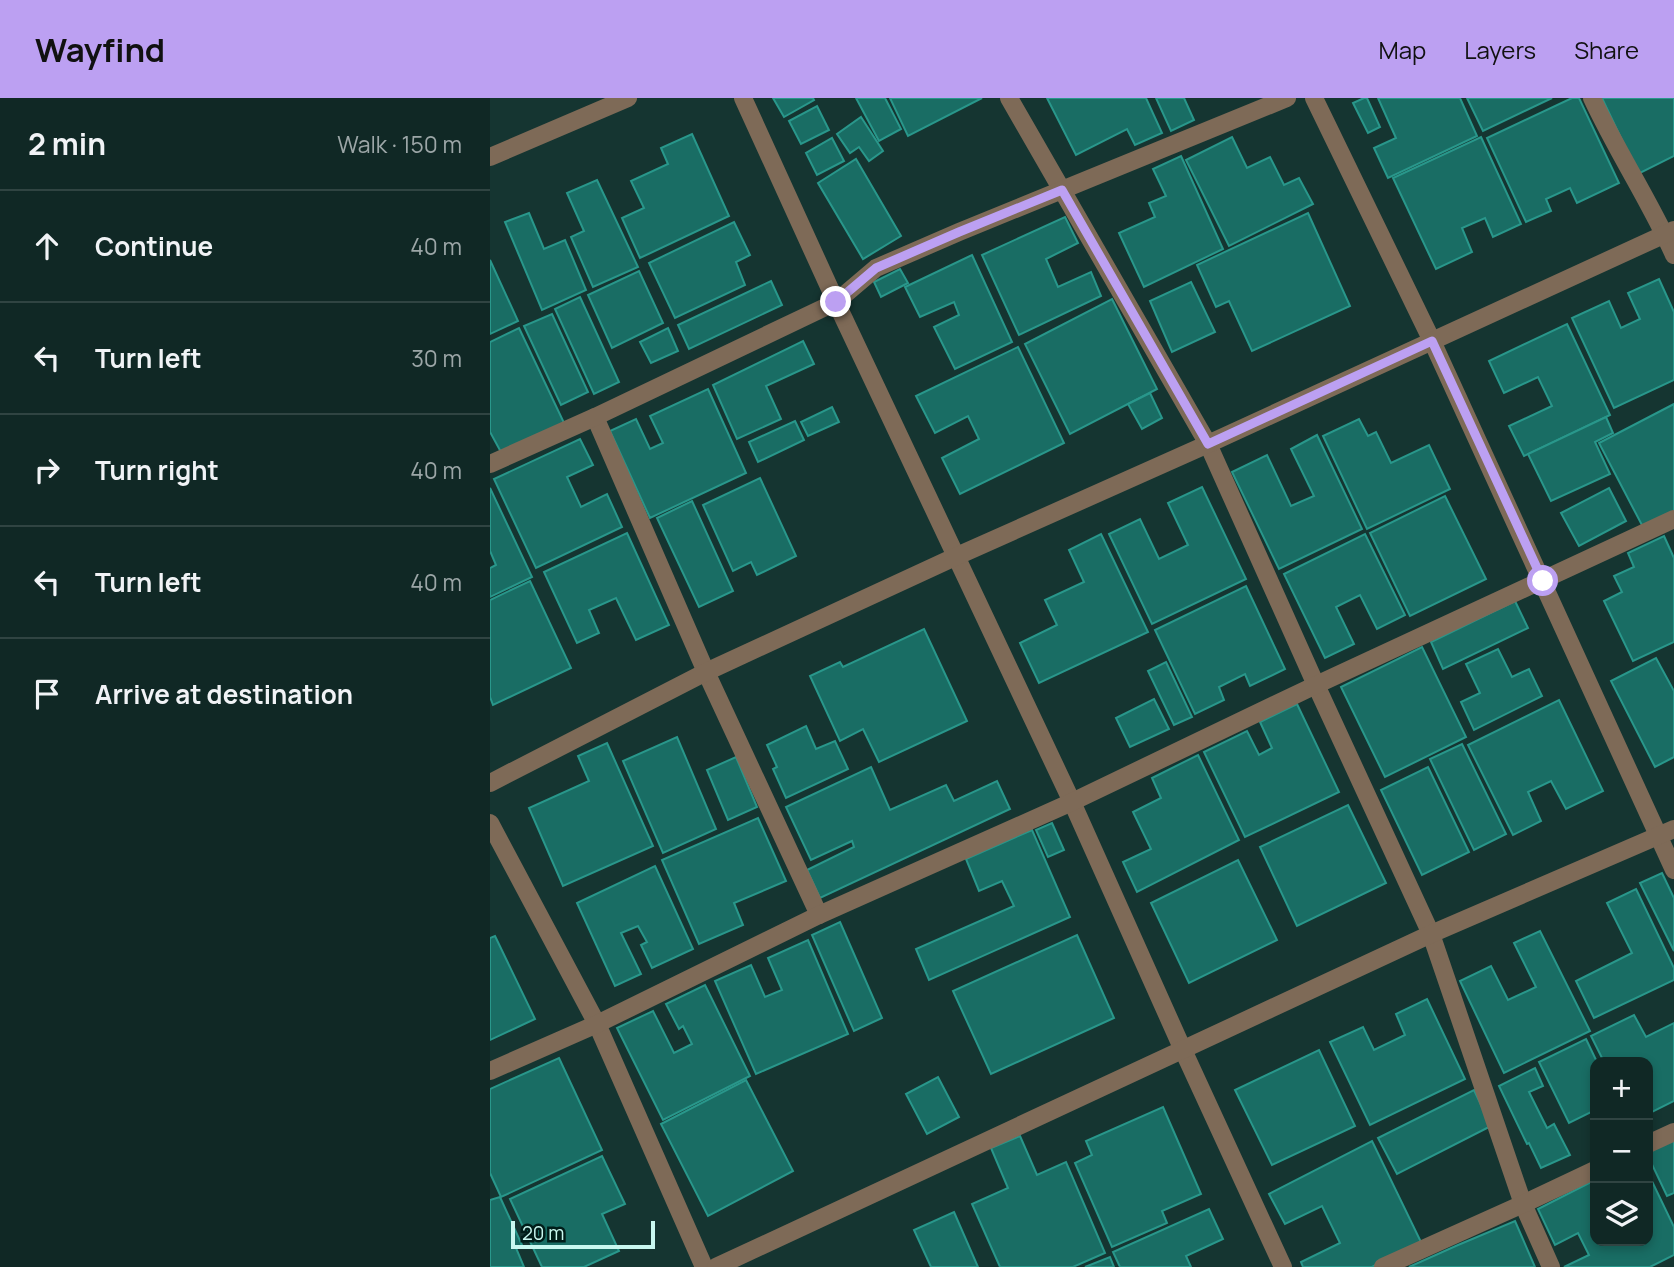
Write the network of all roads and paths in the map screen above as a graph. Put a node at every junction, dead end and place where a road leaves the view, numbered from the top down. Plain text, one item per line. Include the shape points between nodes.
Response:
1 (628, 98) edge
2 (743, 98) edge
3 (1009, 98) edge
4 (1287, 98) edge
5 (1314, 98) edge
6 (1592, 98) edge
7 (490, 157) edge
8 (1062, 190) junction
9 (1669, 232) edge
10 (1674, 255) edge
11 (836, 302) junction
12 (1432, 341) junction
13 (595, 416) junction
14 (1208, 444) junction
15 (490, 464) edge
16 (1674, 519) edge
17 (957, 556) junction
18 (1543, 581) junction
19 (706, 672) junction
20 (1316, 685) junction
21 (490, 783) edge
22 (1072, 802) junction
23 (490, 823) edge
24 (1666, 833) edge
25 (1674, 870) edge
26 (819, 915) junction
27 (1431, 934) junction
28 (597, 1024) junction
29 (1183, 1050) junction
30 (490, 1071) edge
31 (1674, 1132) edge
32 (1653, 1142) edge
33 (1590, 1172) edge
34 (1523, 1204) junction
35 (704, 1267) edge
36 (716, 1267) edge
37 (1283, 1267) edge
38 (1383, 1267) edge
39 (1551, 1267) edge

1 - 7 street
2 - 11 street
3 - 8 street
4 - 8 street
5 - 12 street
6 - 9 street
8 - 11 street via 876,268
8 - 14 street
9 - 10 street
9 - 12 street
11 - 13 street
11 - 17 street
12 - 14 street
12 - 18 street
13 - 15 street
13 - 19 street
14 - 17 street
14 - 20 street
16 - 18 street
17 - 19 street
17 - 22 street
18 - 20 street
18 - 24 street
19 - 21 street
19 - 26 street
20 - 22 street
20 - 27 street
22 - 26 street
22 - 29 street
23 - 28 street
24 - 25 street
24 - 27 street
26 - 28 street
27 - 29 street
27 - 34 street
28 - 30 street
28 - 35 street
29 - 36 street
29 - 37 street
31 - 32 street
33 - 34 street
34 - 38 street
34 - 39 street

